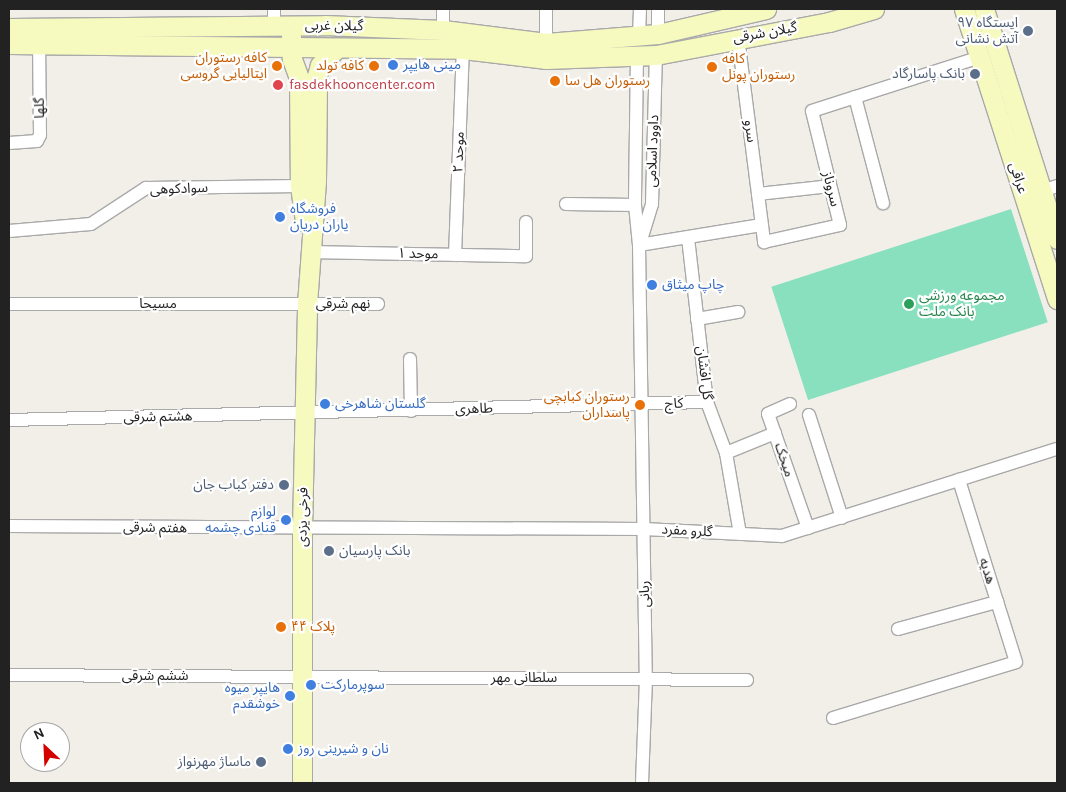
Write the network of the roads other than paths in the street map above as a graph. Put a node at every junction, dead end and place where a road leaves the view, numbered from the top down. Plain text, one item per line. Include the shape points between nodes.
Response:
1 (443, 9) edge
2 (546, 9) edge
3 (640, 9) edge
4 (658, 9) edge
5 (764, 9) edge
6 (874, 9) edge
7 (964, 9) edge
8 (984, 9) edge
9 (280, 19) edge
10 (325, 25) junction
11 (9, 28) edge
12 (443, 30) junction
13 (738, 38) junction
14 (645, 42) junction
15 (546, 43) junction
16 (9, 44) edge
17 (39, 45) junction
18 (291, 48) junction
19 (331, 48) junction
20 (463, 50) junction
21 (656, 55) junction
22 (980, 57) junction
23 (855, 98) junction
24 (9, 143) edge
25 (300, 186) junction
26 (830, 186) junction
27 (1050, 188) edge
28 (758, 194) junction
29 (883, 203) dead end
30 (566, 204) dead end
31 (635, 205) junction
32 (526, 222) dead end
33 (761, 225) junction
34 (9, 232) edge
35 (688, 238) junction
36 (1057, 239) edge
37 (639, 245) junction
38 (309, 252) junction
39 (455, 255) junction
40 (1057, 299) edge
41 (9, 304) edge
42 (307, 304) junction
43 (378, 304) dead end
44 (738, 312) dead end
45 (697, 320) junction
46 (410, 359) dead end
47 (707, 402) junction
48 (790, 404) dead end
49 (641, 406) junction
50 (411, 411) junction
51 (306, 413) junction
52 (808, 416) dead end
53 (9, 420) edge
54 (775, 433) junction
55 (1057, 449) edge
56 (726, 453) junction
57 (959, 480) junction
58 (842, 518) junction
59 (9, 526) edge
60 (808, 528) junction
61 (302, 529) junction
62 (644, 529) junction
63 (740, 534) junction
64 (997, 602) junction
65 (898, 629) dead end
66 (9, 675) edge
67 (302, 677) junction
68 (646, 679) junction
69 (747, 680) dead end
70 (833, 718) dead end
71 (302, 783) edge
72 (642, 783) edge

1 - 12 street
2 - 15 street
3 - 14 street, داوود اسلامی
4 - 14 street, داوود اسلامی
5 - 14 main road, گیلان شرقی
6 - 13 main road, گیلان شرقی via 829,22
7 - 22 main road, عراقی
8 - 27 main road, عراقی
9 - 10 main road, گیلان غربی
9 - 11 main road, گیلان غربی
9 - 18 main road, فرخی یزدی
10 - 12 main road, گیلان غربی
10 - 19 main road
12 - 15 main road, گیلان غربی
13 - 21 main road, گیلان شرقی
13 - 28 street, سرو
14 - 15 main road, گیلان غربی
14 - 20 main road, گیلان غربی via 546,59
14 - 21 main road
14 - 31 street, داوود اسلامی
16 - 17 main road, گیلان غربی
17 - 18 main road, گیلان غربی
17 - 24 street, گلها via 40,135 37,141
18 - 19 main road, گیلان غربی
18 - 25 main road, فرخی یزدی via 299,78
19 - 20 main road, گیلان غربی
19 - 38 main road, فرخی یزدی via 316,76 316,180
20 - 39 street, موحد ۲
21 - 37 street, داوود اسلامی via 652,204
22 - 23 street, سروناز
22 - 40 main road, عراقی
23 - 26 street, سروناز via 812,111
23 - 29 street
25 - 34 street, سوادکوهی via 146,188 91,224
25 - 38 main road, فرخی یزدی
26 - 28 street
26 - 33 street, سروناز via 840,225 764,242
27 - 36 main road, عراقی
28 - 33 street, سرو
30 - 31 street
31 - 37 street, داوود اسلامی
32 - 39 street, موحد ۱ via 526,256
33 - 35 street
35 - 37 street
35 - 45 street, گل افشان
37 - 49 street, داوود اسلامی
38 - 39 street, موحد ۱
38 - 42 main road, فرخی یزدی
41 - 42 street, مسیحا
42 - 43 street, نهم شرقی
42 - 51 main road, فرخی یزدی
44 - 45 street
45 - 47 street, گل افشان
46 - 50 street
47 - 49 street, کاج
47 - 56 street, گل افشان
48 - 54 street, میخک via 768,414
49 - 50 street, طاهری
49 - 62 street, ربانی
50 - 51 street, طاهری
51 - 53 street, هشتم شرقی
51 - 61 main road, فرخی یزدی
52 - 58 street
54 - 56 street
54 - 60 street, میخک
55 - 57 street, گلرو مفرد
56 - 63 street, گل افشان
57 - 58 street, گلرو مفرد
57 - 64 street, هدیه
58 - 60 street, گلرو مفرد
59 - 61 street, هفتم شرقی
60 - 63 street, گلرو مفرد via 782,536
61 - 62 street, گلرو مفرد
61 - 67 main road, فرخی یزدی
62 - 63 street, گلرو مفرد
62 - 68 street, ربانی
64 - 65 street
64 - 70 street, هدیه via 1016,662
66 - 67 street, ششم شرقی
67 - 68 street, سلطانی مهر
67 - 71 main road, فرخی یزدی
68 - 69 street, سلطانی مهر
68 - 72 street, ربانی

